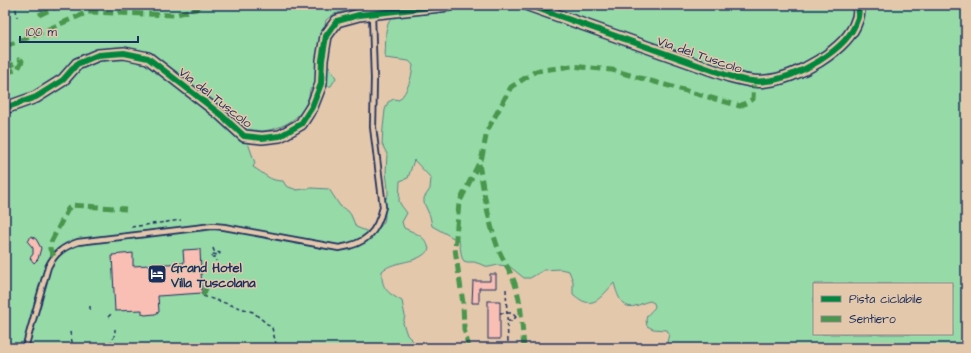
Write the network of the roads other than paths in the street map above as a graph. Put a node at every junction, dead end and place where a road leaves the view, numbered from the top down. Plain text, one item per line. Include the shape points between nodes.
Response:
1 (450, 5) edge
2 (528, 5) edge
3 (859, 5) edge
4 (372, 14) junction
5 (5, 108) edge
6 (24, 348) edge

1 - 4 street, Via del Tuscolo
2 - 3 street, Via del Tuscolo via 729,76 765,82 792,76 824,58 849,35 857,20
4 - 5 street, Via del Tuscolo via 337,21 326,36 321,84 312,107 301,124 280,136 244,136 148,58 124,53 98,55 77,64 64,80 36,97
4 - 6 lane via 373,127 383,207 374,232 352,246 339,248 213,226 68,245 54,256 48,267

